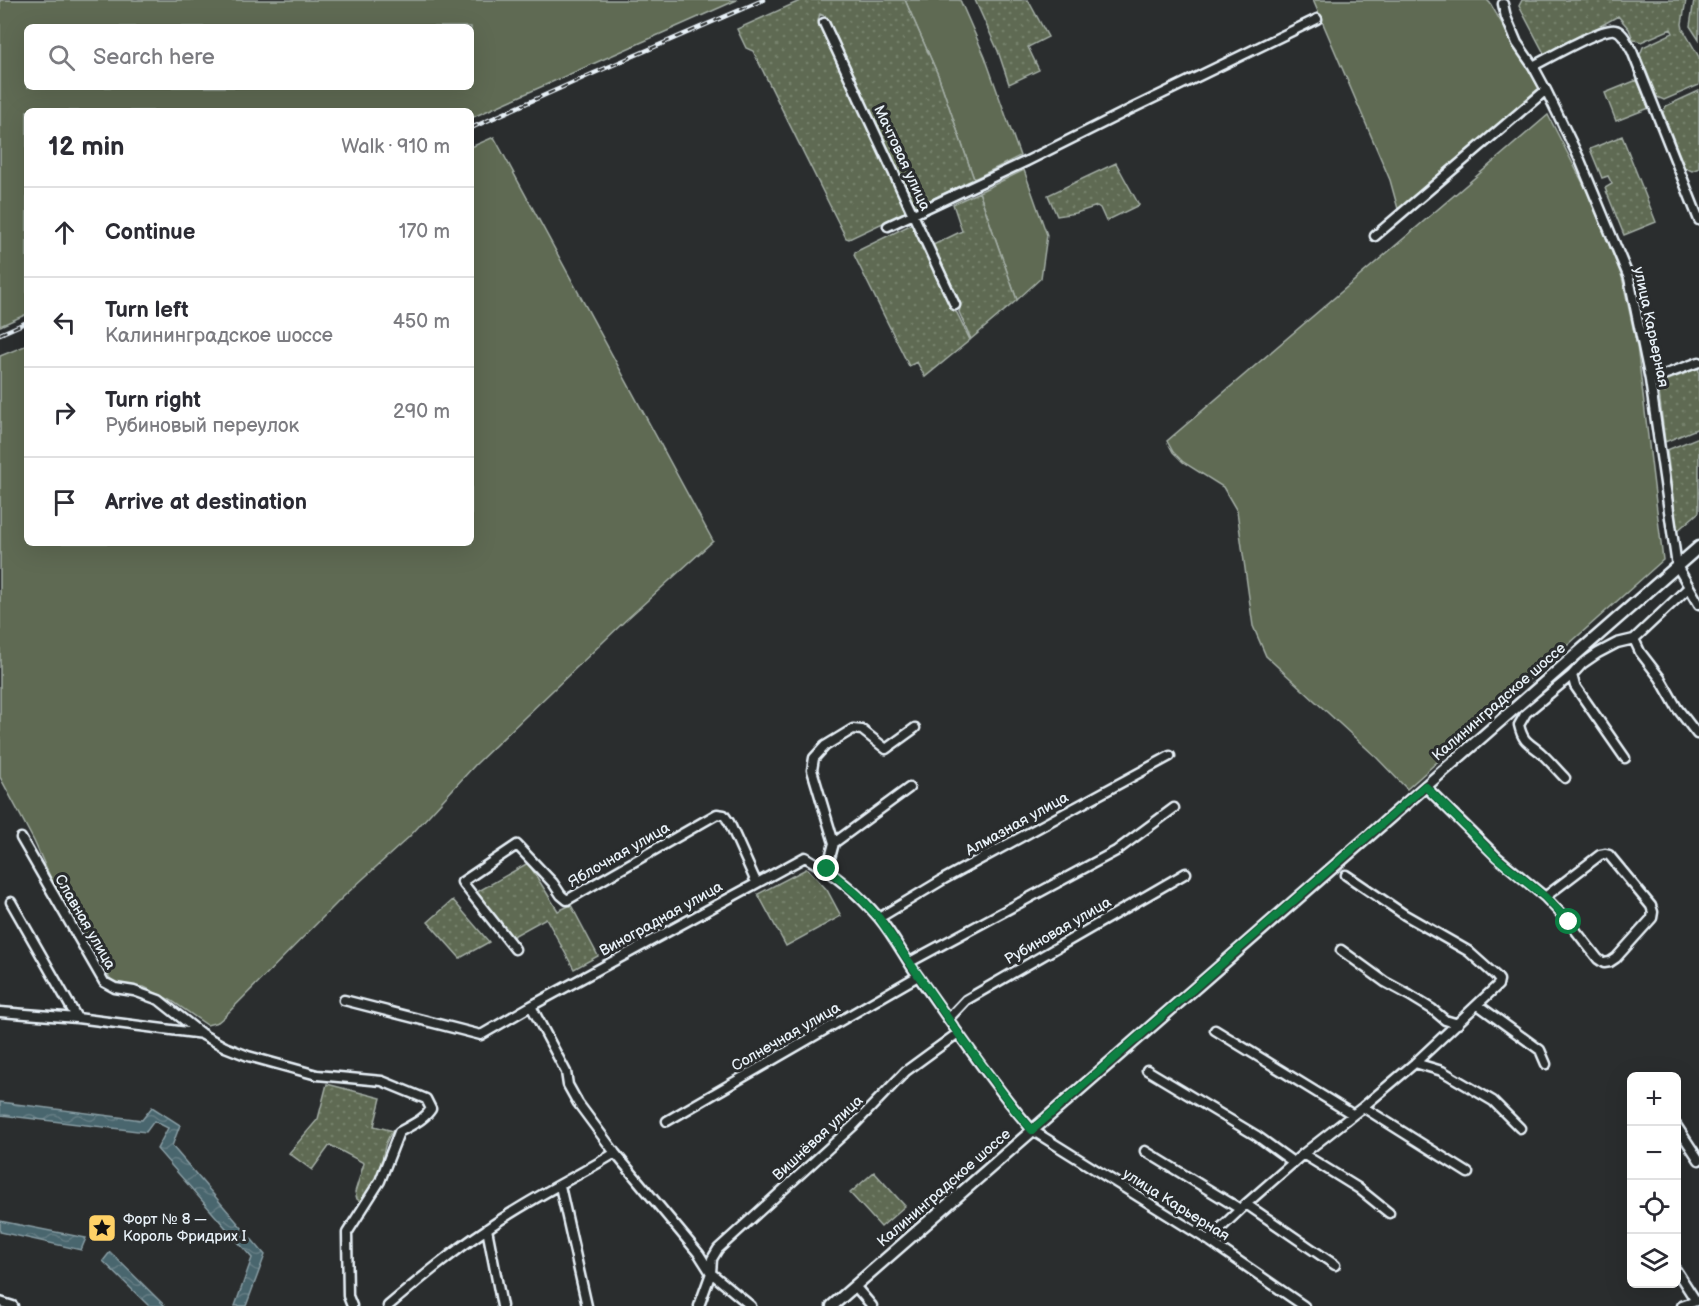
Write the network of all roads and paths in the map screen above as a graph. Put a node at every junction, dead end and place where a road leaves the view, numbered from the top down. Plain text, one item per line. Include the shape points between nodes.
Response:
1 (1501, 1) edge
2 (1317, 19) dead end
3 (824, 23) dead end
4 (1533, 66) junction
5 (1546, 90) junction
6 (913, 214) junction
7 (1699, 220) edge
8 (888, 226) dead end
9 (1375, 236) dead end
10 (955, 305) dead end
11 (1699, 362) edge
12 (1650, 380) junction
13 (1699, 547) edge
14 (1677, 566) junction
15 (1688, 588) junction
16 (1699, 604) edge
17 (1634, 639) junction
18 (1572, 675) junction
19 (915, 728) dead end
20 (1697, 734) dead end
21 (1170, 756) dead end
22 (1624, 758) dead end
23 (1565, 778) dead end
24 (1425, 786) junction
25 (909, 788) dead end
26 (1174, 808) dead end
27 (21, 838) dead end
28 (834, 843) junction
29 (805, 856) joint
30 (827, 869) junction
31 (1186, 873) dead end
32 (1346, 875) dead end
33 (756, 882) junction
34 (1545, 897) junction
35 (11, 902) dead end
36 (879, 918) junction
37 (515, 949) dead end
38 (1341, 950) dead end
39 (910, 962) junction
40 (918, 976) junction
41 (344, 1000) dead end
42 (1478, 1005) junction
43 (531, 1006) junction
44 (0, 1012) edge
45 (77, 1018) junction
46 (949, 1018) junction
47 (1458, 1024) junction
48 (1215, 1030) dead end
49 (958, 1033) junction
50 (203, 1035) junction
51 (1415, 1063) junction
52 (1546, 1064) dead end
53 (1147, 1070) dead end
54 (1363, 1107) junction
55 (1353, 1114) junction
56 (667, 1120) dead end
57 (1678, 1126) edge
58 (1520, 1128) dead end
59 (1032, 1130) junction
60 (1145, 1151) dead end
61 (615, 1153) junction
62 (1303, 1154) junction
63 (1699, 1160) edge
64 (1293, 1162) junction
65 (1468, 1173) dead end
66 (560, 1186) junction
67 (1243, 1206) junction
68 (1389, 1213) dead end
69 (486, 1229) junction
70 (1208, 1240) junction
71 (1335, 1265) dead end
72 (711, 1273) junction
73 (1681, 1276) edge
74 (855, 1286) junction
75 (1697, 1300) edge
76 (0, 1302) edge
77 (13, 1306) edge
78 (352, 1306) edge
79 (388, 1306) edge
80 (502, 1306) edge
81 (587, 1306) edge
82 (699, 1306) edge
83 (751, 1306) edge
84 (832, 1306) edge
85 (872, 1306) edge
86 (1304, 1306) edge
87 (1682, 1306) edge

1 - 4 street, улица Карьерная via 1517,43
2 - 6 street
3 - 6 street, Мачтовая улица
4 - 5 street, улица Карьерная
4 - 7 street via 1606,30 1620,32 1632,51
5 - 9 street
5 - 12 street, улица Карьерная via 1629,278
6 - 8 street
6 - 10 street, Мачтовая улица
11 - 12 street
12 - 14 street, улица Карьерная
13 - 14 main road, Калининградское шоссе
14 - 15 street, улица Карьерная
14 - 24 main road, Калининградское шоссе
15 - 16 street, улица Карьерная
15 - 17 street
17 - 18 street via 1598,653
17 - 20 street
18 - 22 street via 1575,686
18 - 23 street via 1526,713 1520,725 1522,737
19 - 28 street via 886,749 862,730 853,729 825,746 814,758 812,770
21 - 36 street, Алмазная улица
24 - 34 street via 1497,858
24 - 59 main road, Калининградское шоссе
25 - 28 street
26 - 39 street via 1116,851
27 - 50 street, Славная улица via 104,982 159,1000
28 - 30 street
29 - 30 street, улица Карьерная
29 - 33 street, Виноградная улица
30 - 36 street, улица Карьерная
31 - 46 street, Рубиновая улица via 966,1000
32 - 42 street via 1468,951 1496,976 1498,985
33 - 37 street, Яблочная улица via 724,815 717,814 567,900 517,845 462,882
33 - 43 street, Виноградная улица
34 - 34 street via 1605,854 1610,855 1651,906 1652,918 1616,958 1604,963
35 - 45 street
36 - 39 street, улица Карьерная
38 - 47 street via 1444,1020
39 - 40 street, улица Карьерная
40 - 46 street, улица Карьерная
40 - 56 street, Солнечная улица
41 - 43 street, Виноградная улица via 481,1035
42 - 47 street
42 - 52 street via 1540,1050
43 - 61 street via 578,1103
44 - 45 street
45 - 50 street
46 - 49 street, улица Карьерная
47 - 51 street
48 - 55 street
49 - 59 street, улица Карьерная
49 - 72 street, Вишнёвая улица via 906,1071 853,1126 718,1250 712,1259
50 - 78 street via 248,1056 317,1075 382,1082 426,1099 431,1108 421,1120 399,1132 380,1181 347,1233 348,1296
51 - 54 street
51 - 58 street via 1442,1071 1493,1101
53 - 64 street
54 - 55 street
54 - 65 street
55 - 62 street
57 - 63 street
59 - 70 street, улица Карьерная
59 - 74 main road, Калининградское шоссе
60 - 67 street
61 - 66 street
61 - 72 street
62 - 64 street
62 - 68 street via 1358,1188
64 - 67 street
66 - 69 street
66 - 81 street
67 - 70 street
67 - 71 street
69 - 79 street
69 - 80 street
70 - 86 street, улица Карьерная
72 - 82 street, Вишнёвая улица
72 - 83 street
73 - 75 street
74 - 84 main road, Калининградское шоссе
74 - 85 street
75 - 87 street
76 - 77 street

